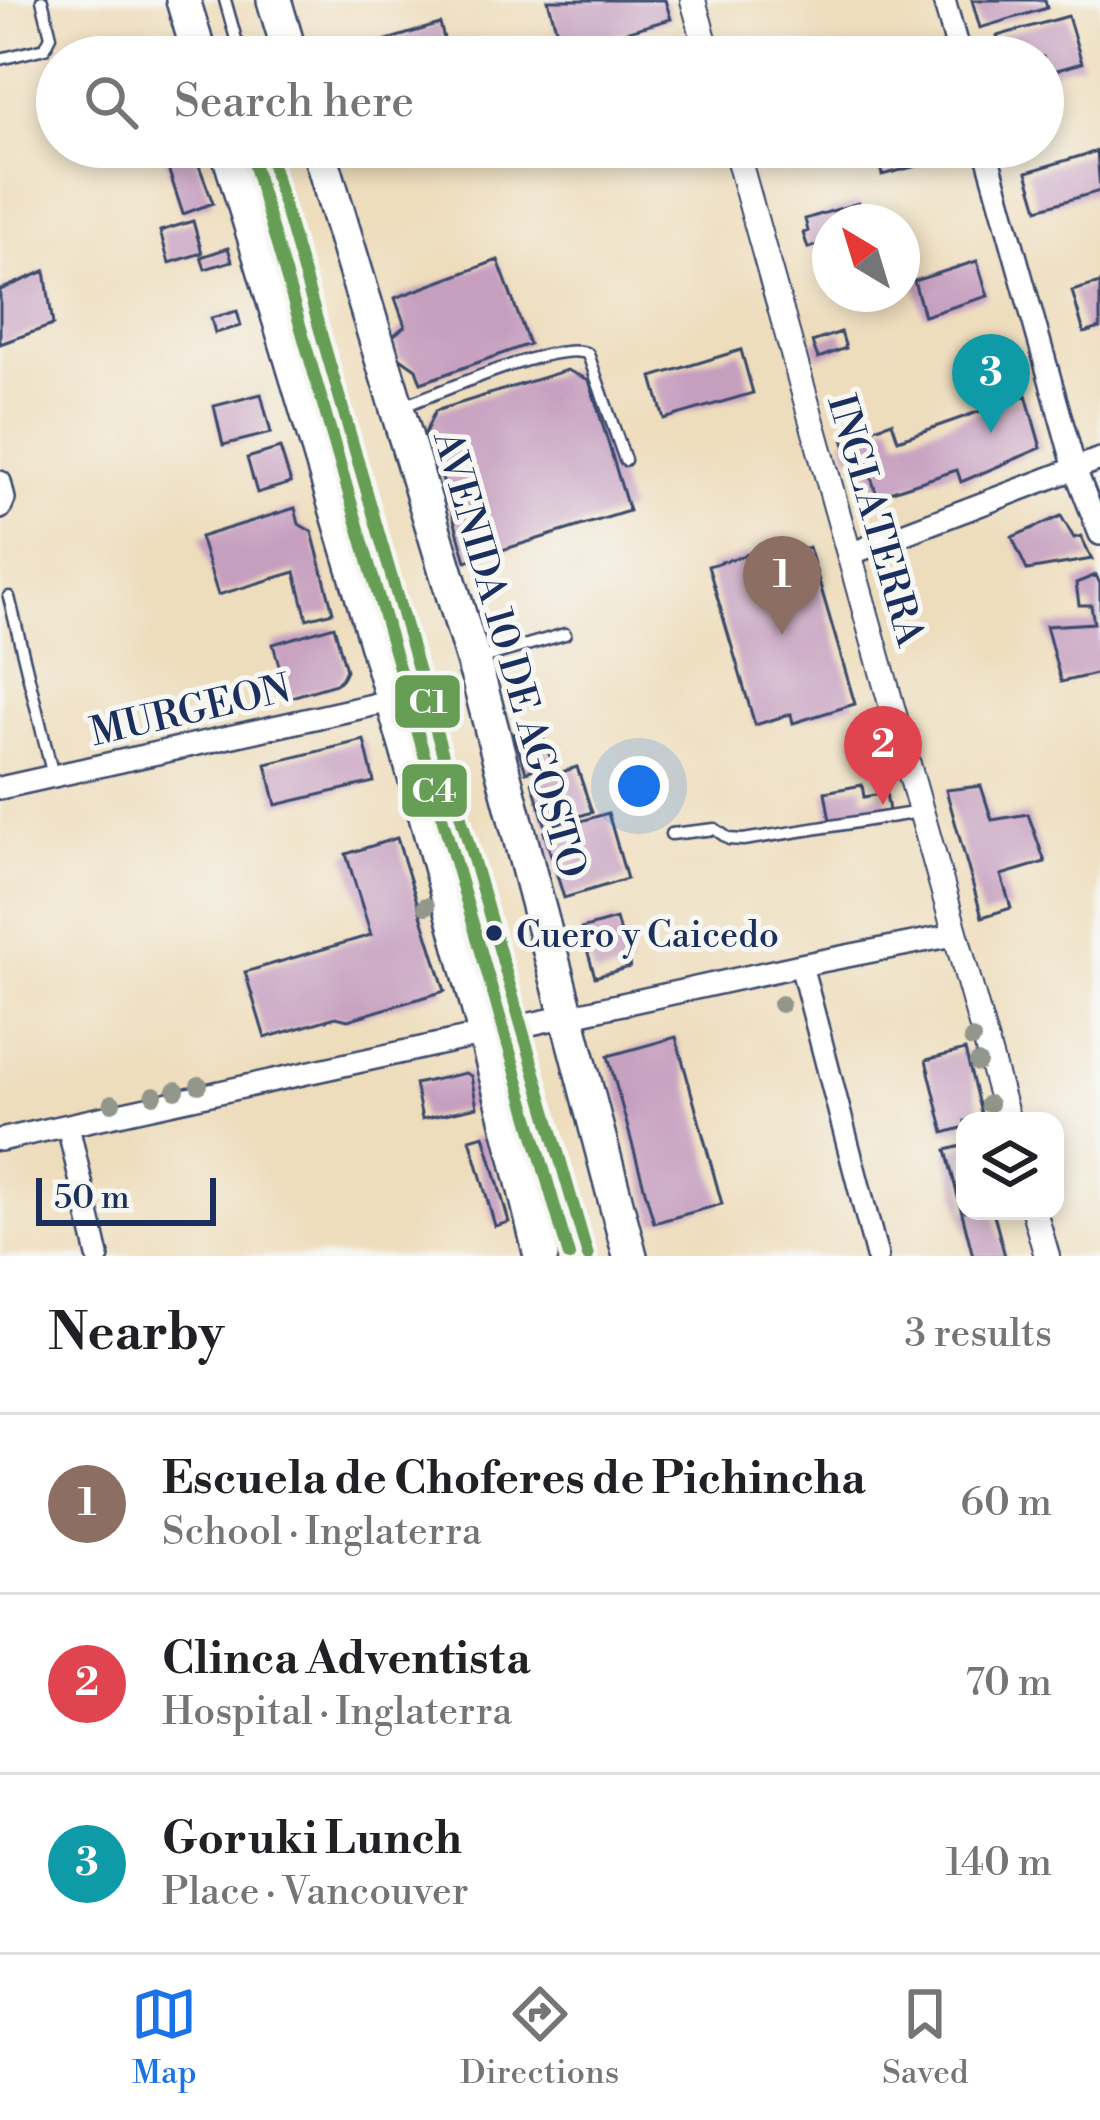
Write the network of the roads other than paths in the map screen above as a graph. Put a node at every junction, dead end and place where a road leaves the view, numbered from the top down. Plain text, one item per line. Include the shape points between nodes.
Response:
1 (42, 0) edge
2 (183, 0) edge
3 (225, 0) edge
4 (274, 0) edge
5 (693, 0) edge
6 (944, 0) edge
7 (52, 36) edge
8 (194, 36) edge
9 (235, 36) edge
10 (285, 36) edge
11 (703, 36) edge
12 (954, 36) edge
13 (36, 50) edge
14 (0, 59) edge
15 (233, 168) edge
16 (274, 168) edge
17 (324, 168) edge
18 (741, 168) edge
19 (991, 168) edge
20 (397, 408) junction
21 (1100, 459) edge
22 (625, 460) dead end
23 (1076, 469) junction
24 (0, 482) edge
25 (0, 508) edge
26 (1100, 534) edge
27 (850, 554) junction
28 (9, 597) dead end
29 (565, 634) dead end
30 (473, 660) junction
31 (394, 700) junction
32 (53, 776) junction
33 (0, 788) edge
34 (920, 812) junction
35 (671, 834) dead end
36 (954, 935) junction
37 (801, 965) junction
38 (568, 1017) junction
39 (524, 1028) junction
40 (488, 1033) junction
41 (1005, 1112) edge
42 (68, 1126) junction
43 (0, 1140) edge
44 (1037, 1220) edge
45 (98, 1256) edge
46 (541, 1256) edge
47 (588, 1256) edge
48 (630, 1256) edge
49 (877, 1256) edge
50 (1047, 1256) edge

1 - 7 lane
2 - 8 main road
3 - 9 lane
4 - 10 main road
5 - 11 street
6 - 12 street
13 - 14 lane
15 - 31 main road
16 - 39 lane
17 - 20 main road, AVENIDA 10 DE AGOSTO
18 - 27 street, INGLATERRA
19 - 23 street
20 - 22 lane via 578,349 588,354
20 - 30 main road, AVENIDA 10 DE AGOSTO
21 - 23 street
23 - 26 street
23 - 27 street
24 - 25 street
27 - 34 street, INGLATERRA
28 - 32 lane
29 - 30 lane
30 - 38 main road, AVENIDA 10 DE AGOSTO
31 - 32 street, MURGEON
31 - 40 main road
32 - 33 street, MURGEON
34 - 35 lane via 743,839 716,829
34 - 36 street, INGLATERRA
36 - 37 street
36 - 41 street, INGLATERRA
37 - 38 street
37 - 49 street
38 - 39 street
38 - 48 main road, AVENIDA 10 DE AGOSTO
39 - 40 street
39 - 47 lane
40 - 42 street
40 - 46 main road
42 - 43 street
42 - 45 street
44 - 50 street

